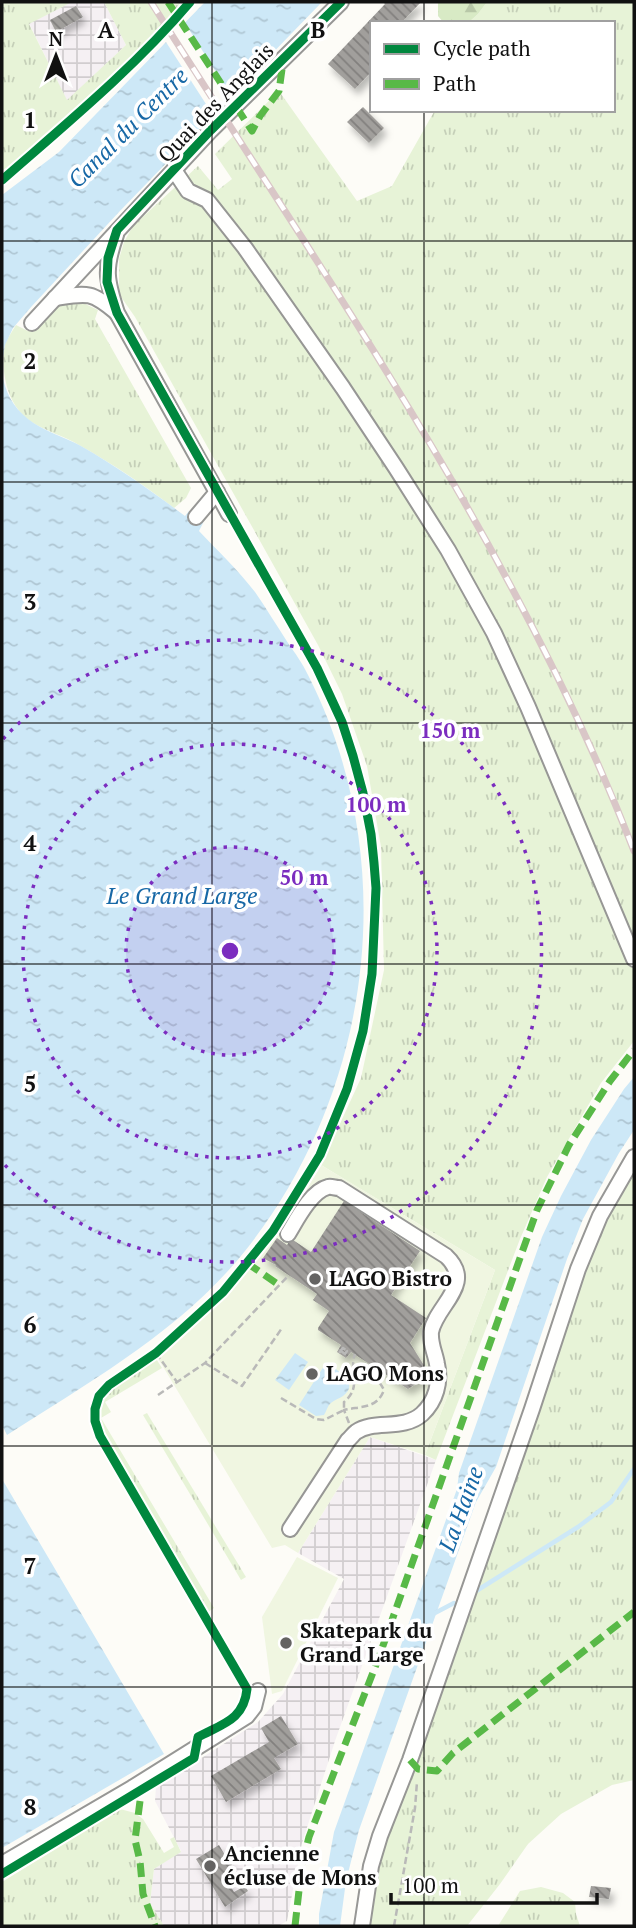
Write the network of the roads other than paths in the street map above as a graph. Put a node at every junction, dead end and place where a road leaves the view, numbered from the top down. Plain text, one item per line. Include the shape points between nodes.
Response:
1 (341, 2) edge
2 (174, 170) junction
3 (117, 230) junction
4 (55, 298) junction
5 (117, 313) junction
6 (32, 323) dead end
7 (217, 492) junction
8 (229, 514) dead end
9 (196, 517) dead end
10 (634, 959) edge
11 (634, 1157) edge
12 (288, 1234) dead end
13 (290, 1529) dead end
14 (258, 1691) dead end
15 (2, 1864) edge
16 (362, 1926) edge

1 - 2 street, Quai des Anglais
2 - 3 street, Quai des Anglais
2 - 10 street via 188,191 207,200 245,248 448,550 517,682
3 - 4 street, Quai des Anglais
3 - 5 street via 108,258 107,282
4 - 5 street via 98,297
4 - 6 street, Quai des Anglais
5 - 7 street
7 - 8 street
7 - 9 street
11 - 16 street via 600,1216 578,1269 380,1836
12 - 13 street via 317,1194 327,1187 339,1188 446,1256 457,1275 456,1286 432,1328 430,1342 439,1376 431,1405 410,1422 356,1432
14 - 15 street via 247,1716

